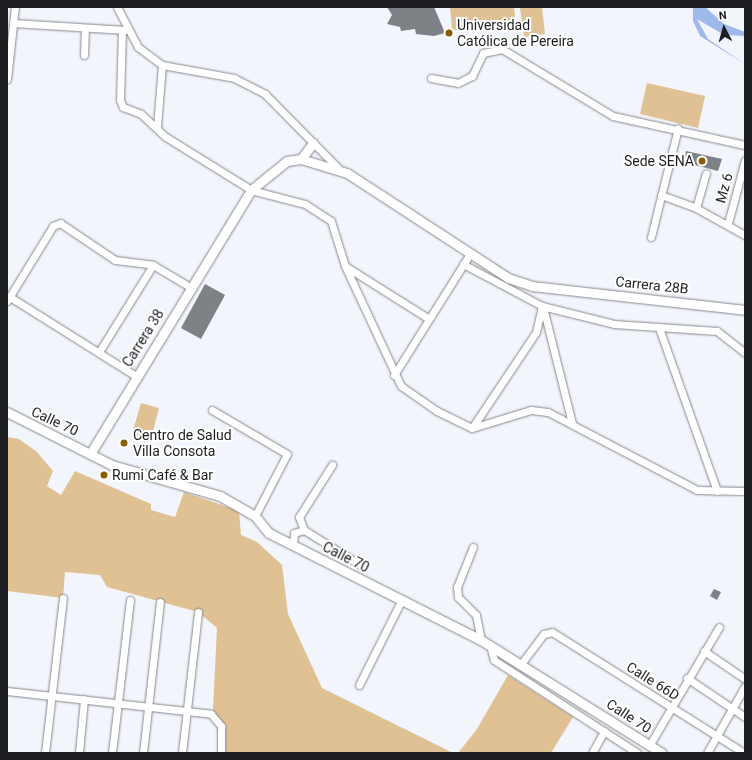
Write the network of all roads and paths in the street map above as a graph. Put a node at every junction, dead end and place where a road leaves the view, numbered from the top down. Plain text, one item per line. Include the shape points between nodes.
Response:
1 (15, 7) edge
2 (117, 7) edge
3 (13, 23) junction
4 (85, 28) junction
5 (124, 30) junction
6 (84, 55) dead end
7 (162, 65) junction
8 (431, 78) dead end
9 (7, 79) edge
10 (157, 127) junction
11 (678, 128) junction
12 (313, 143) junction
13 (745, 145) edge
14 (301, 159) junction
15 (745, 160) edge
16 (338, 168) junction
17 (706, 173) dead end
18 (251, 190) junction
19 (661, 195) junction
20 (696, 208) junction
21 (728, 223) junction
22 (745, 235) edge
23 (651, 237) dead end
24 (470, 254) junction
25 (463, 264) junction
26 (152, 266) junction
27 (345, 266) junction
28 (190, 288) junction
29 (8, 299) edge
30 (542, 306) junction
31 (745, 310) edge
32 (429, 319) junction
33 (659, 328) junction
34 (99, 352) junction
35 (745, 353) edge
36 (394, 375) junction
37 (136, 376) junction
38 (212, 410) dead end
39 (7, 412) edge
40 (572, 423) junction
41 (472, 428) junction
42 (90, 454) junction
43 (332, 465) dead end
44 (717, 491) junction
45 (745, 491) edge
46 (255, 516) junction
47 (304, 530) junction
48 (293, 545) junction
49 (473, 547) dead end
50 (361, 565) dead end
51 (62, 598) dead end
52 (130, 600) dead end
53 (400, 600) junction
54 (160, 602) dead end
55 (198, 612) dead end
56 (719, 627) dead end
57 (481, 640) junction
58 (491, 649) junction
59 (704, 651) junction
60 (521, 664) junction
61 (687, 678) junction
62 (745, 679) edge
63 (358, 685) dead end
64 (745, 686) edge
65 (7, 691) edge
66 (51, 695) junction
67 (84, 699) junction
68 (116, 702) junction
69 (148, 706) junction
70 (671, 708) junction
71 (731, 708) junction
72 (186, 710) junction
73 (745, 717) edge
74 (604, 731) junction
75 (717, 736) junction
76 (649, 746) junction
77 (45, 753) edge
78 (79, 753) edge
79 (112, 753) edge
80 (143, 753) edge
81 (182, 753) edge
82 (221, 753) edge
83 (592, 753) edge
84 (637, 753) edge
85 (662, 753) edge
86 (707, 753) edge
87 (744, 753) edge

1 - 3 street
2 - 5 street
3 - 4 street
3 - 9 street
4 - 5 street
4 - 6 street
5 - 7 street via 138,47
5 - 10 street via 120,100 123,107 141,114
7 - 10 street
7 - 12 street via 234,78 265,94
8 - 11 street via 458,83 472,76 483,53 502,49 613,116
10 - 18 street via 166,137
11 - 13 street
11 - 19 street
12 - 14 street
12 - 16 street
14 - 16 street, Carrera 28B
14 - 18 street, Carrera 38 via 275,168
15 - 21 street, Mz 6
16 - 24 street, Carrera 28B
17 - 20 street
18 - 27 street via 305,204 331,221
18 - 28 street, Carrera 38
19 - 20 street
19 - 23 street
20 - 21 street
21 - 22 street
24 - 25 street
24 - 31 street, Carrera 28B via 508,278 532,286
25 - 30 street
25 - 32 street
26 - 28 street
26 - 29 street via 115,260 56,224
26 - 34 street
27 - 32 street
27 - 36 street
28 - 37 street, Carrera 38
29 - 34 street
30 - 33 street via 614,324
30 - 40 street
30 - 41 street via 536,332
32 - 36 street
33 - 35 street via 718,331
33 - 44 street
34 - 37 street
36 - 41 street via 401,386 437,411
37 - 42 street, Carrera 38
38 - 46 street via 287,454
39 - 42 street, Calle 70 via 59,435
40 - 41 street via 531,410
40 - 44 street via 697,490
42 - 46 street, Calle 70 via 112,465 220,496
43 - 47 street via 299,517
44 - 45 street
46 - 48 street, Calle 70 via 269,533
47 - 48 street via 294,533
47 - 50 street
48 - 53 street, Calle 70
49 - 57 street via 457,587 458,597 476,615
51 - 66 street
52 - 68 street
53 - 57 street, Calle 70
53 - 63 street
54 - 69 street
55 - 72 street
56 - 59 street
57 - 58 street, Calle 70
58 - 60 street, Calle 70
58 - 74 street via 494,660
59 - 61 street
59 - 62 street
60 - 70 street, Calle 66D via 547,632
60 - 76 street, Calle 70
61 - 70 street
61 - 71 street
64 - 71 street
65 - 66 street
66 - 67 street
66 - 77 street
67 - 68 street
67 - 78 street
68 - 69 street
68 - 79 street
69 - 72 street
69 - 80 street
70 - 75 street, Calle 66D
70 - 76 street
71 - 73 street
71 - 75 street
72 - 81 street
72 - 82 street via 218,719 223,736
74 - 83 street
74 - 84 street
75 - 86 street
75 - 87 street, Calle 66D
76 - 85 street, Calle 70

